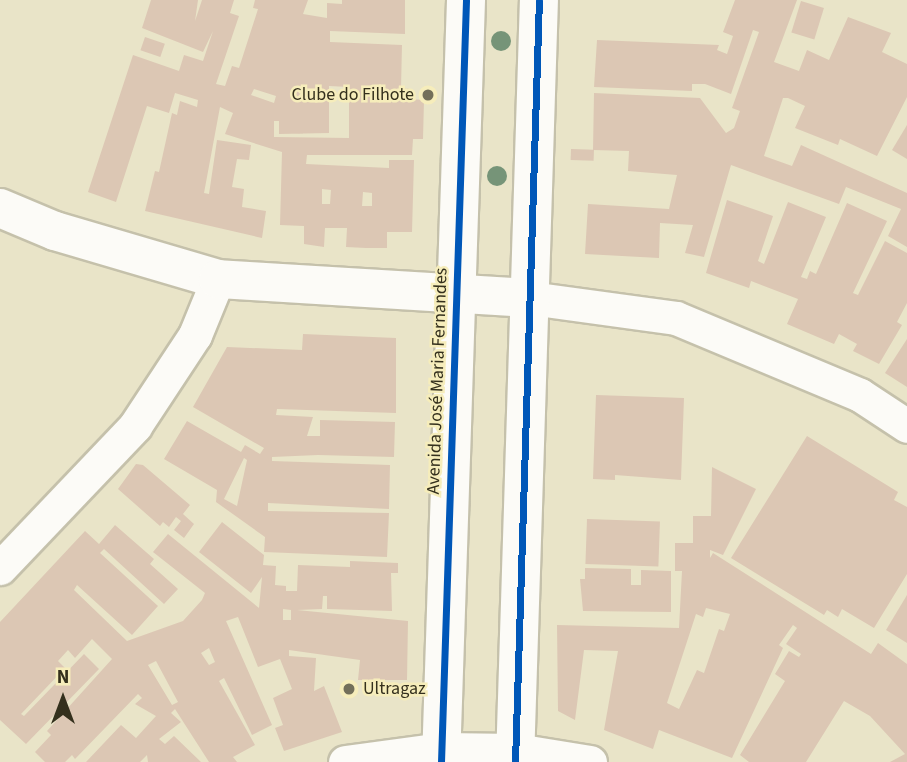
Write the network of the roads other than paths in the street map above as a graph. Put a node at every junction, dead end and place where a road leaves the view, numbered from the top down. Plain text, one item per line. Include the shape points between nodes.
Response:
1 (466, 0) edge
2 (539, 0) edge
3 (0, 208) edge
4 (218, 279) junction
5 (456, 293) junction
6 (530, 298) junction
7 (907, 426) edge
8 (0, 568) edge
9 (441, 756) edge
10 (515, 756) edge
11 (345, 762) edge
12 (590, 762) edge

1 - 5 main road, Avenida José Maria Fernandes
2 - 6 main road
3 - 4 main road via 55,231
4 - 5 main road
4 - 8 street via 195,335 135,426
5 - 6 main road
5 - 9 main road, Avenida José Maria Fernandes
6 - 7 street via 676,317 859,395
6 - 10 main road
9 - 10 street
9 - 11 street
10 - 12 street

